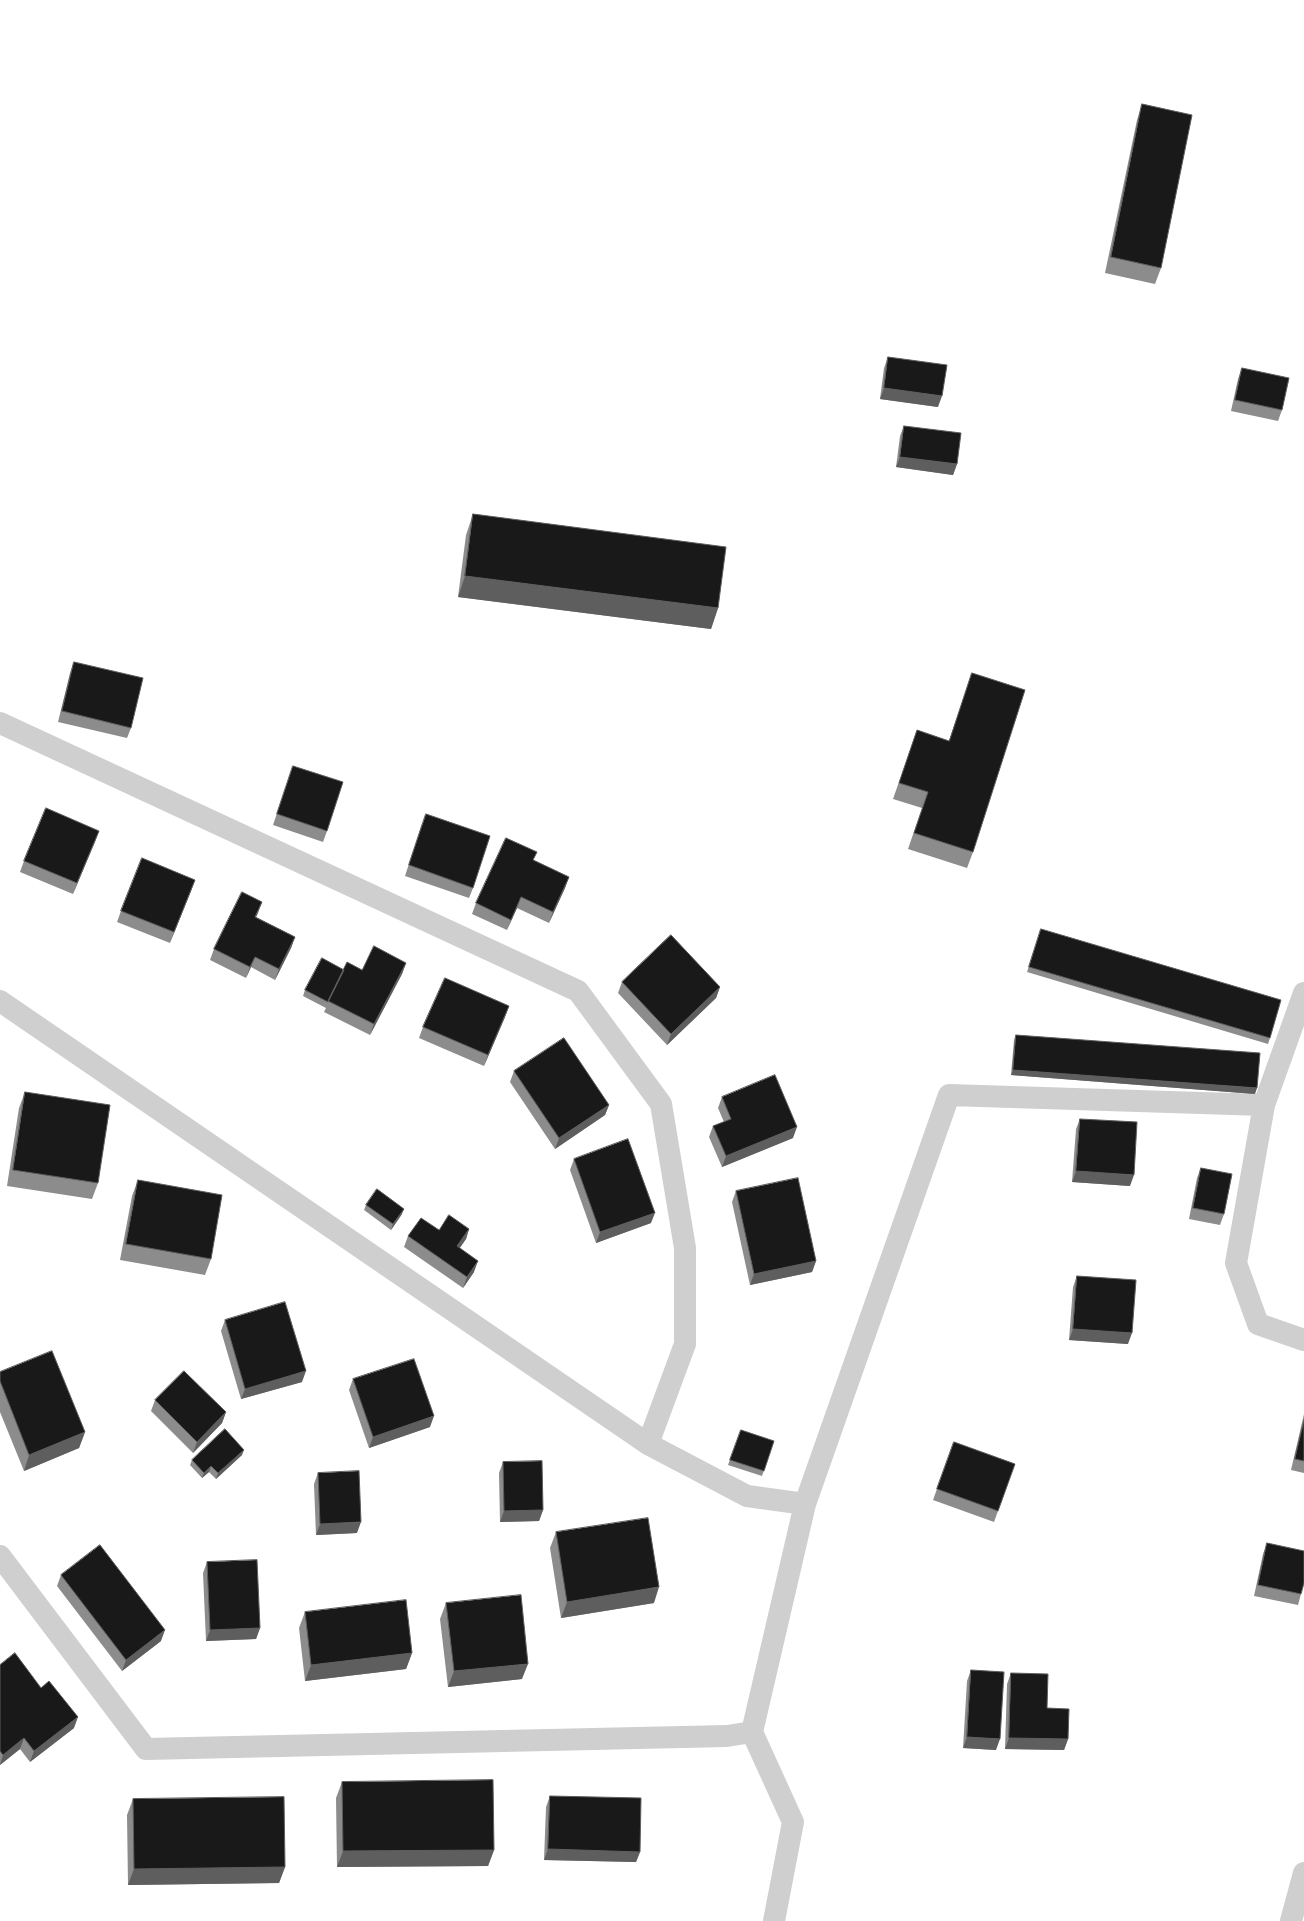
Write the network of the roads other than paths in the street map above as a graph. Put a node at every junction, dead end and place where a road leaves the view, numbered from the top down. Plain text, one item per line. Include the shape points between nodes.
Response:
1 (0, 723) edge
2 (1304, 993) edge
3 (0, 1001) edge
4 (1264, 1105) junction
5 (1304, 1340) edge
6 (648, 1444) junction
7 (805, 1504) junction
8 (0, 1556) edge
9 (752, 1732) junction
10 (1304, 1873) edge
11 (774, 1921) edge
12 (1291, 1921) edge

1 - 6 lane via 578,991 661,1104 685,1248 685,1344
2 - 4 lane
3 - 6 lane
4 - 5 lane via 1236,1263 1258,1324
4 - 7 lane via 949,1095
6 - 7 lane via 747,1496
7 - 9 lane
8 - 9 lane via 146,1749 727,1736
9 - 11 lane via 794,1822
10 - 12 lane

